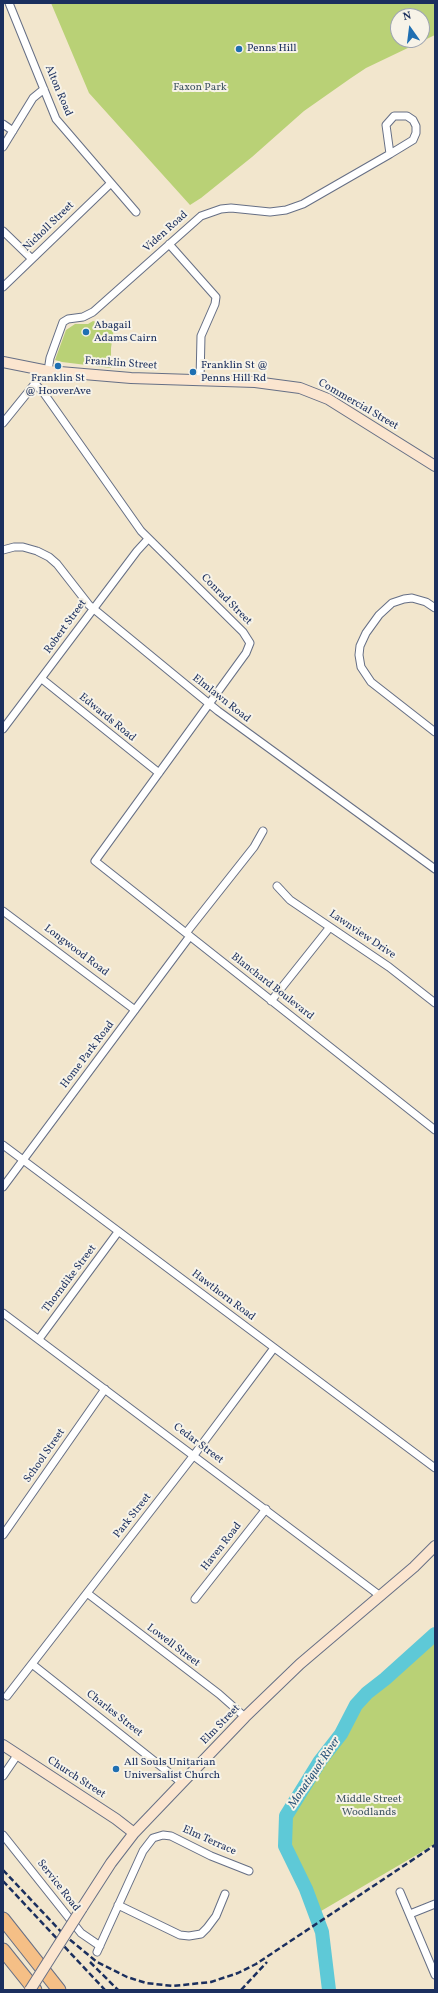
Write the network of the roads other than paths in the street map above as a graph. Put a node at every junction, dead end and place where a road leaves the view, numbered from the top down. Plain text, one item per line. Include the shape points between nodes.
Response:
1 (9, 3) edge
2 (44, 89) junction
3 (3, 124) edge
4 (13, 131) junction
5 (3, 147) edge
6 (390, 154) junction
7 (111, 183) junction
8 (136, 212) dead end
9 (3, 231) edge
10 (169, 244) junction
11 (32, 259) junction
12 (3, 288) edge
13 (3, 362) edge
14 (44, 371) junction
15 (200, 380) junction
16 (238, 381) joint
17 (35, 384) junction
18 (3, 423) edge
19 (435, 466) edge
20 (148, 539) junction
21 (3, 550) edge
22 (435, 608) edge
23 (93, 609) junction
24 (42, 679) junction
25 (209, 704) junction
26 (3, 729) edge
27 (435, 732) edge
28 (159, 773) junction
29 (263, 831) dead end
30 (95, 861) joint
31 (435, 869) edge
32 (277, 886) dead end
33 (3, 911) edge
34 (330, 926) junction
35 (188, 935) junction
36 (271, 1001) junction
37 (435, 1004) edge
38 (135, 1010) junction
39 (435, 1130) edge
40 (3, 1145) edge
41 (23, 1160) junction
42 (3, 1187) edge
43 (118, 1232) junction
44 (3, 1313) edge
45 (39, 1339) junction
46 (274, 1348) junction
47 (105, 1388) junction
48 (194, 1454) junction
49 (433, 1466) edge
50 (266, 1509) junction
51 (3, 1535) edge
52 (435, 1546) edge
53 (87, 1593) junction
54 (379, 1595) junction
55 (195, 1599) dead end
56 (32, 1664) junction
57 (7, 1696) dead end
58 (245, 1717) junction
59 (3, 1745) edge
60 (18, 1754) junction
61 (3, 1776) edge
62 (182, 1783) junction
63 (134, 1833) junction
64 (3, 1835) edge
65 (250, 1871) dead end
66 (400, 1892) dead end
67 (225, 1894) dead end
68 (435, 1904) edge
69 (118, 1905) junction
70 (410, 1914) junction
71 (3, 1919) edge
72 (3, 1950) edge
73 (435, 1974) edge
74 (30, 1990) edge
75 (35, 1990) edge
76 (59, 1990) edge

1 - 2 street, Alton Road
2 - 4 street via 33,98
2 - 7 street, Alton Road via 59,123
3 - 4 street
4 - 5 street
6 - 6 street, Viden Road via 386,128 388,122 394,116 407,116 415,123 416,133 410,142
6 - 10 street, Viden Road via 292,209 264,212 226,208 210,212 197,219
7 - 8 street, Alton Road
7 - 11 street, Nicholl Street
9 - 11 street
10 - 14 street, Viden Road via 93,312 63,322
10 - 15 street via 216,297 201,336
11 - 12 street, Nicholl Street
13 - 14 main road, Franklin Street
14 - 15 main road, Franklin Street
14 - 17 street
15 - 16 main road, Franklin Street
16 - 19 main road, Commercial Street via 286,385 318,394
17 - 18 street
17 - 20 street, Conrad Street
20 - 23 street, Robert Street
20 - 25 street, Conrad Street via 249,640 248,650
21 - 23 street, Elmlawn Road via 23,547 45,554 58,564
22 - 27 street via 412,598 392,603 366,633 359,655 361,667 371,682
23 - 24 street, Robert Street
23 - 25 street, Elmlawn Road
24 - 26 street, Robert Street
24 - 28 street, Edwards Road
25 - 28 street, Conrad Street
25 - 31 street, Elmlawn Road
28 - 30 street, Conrad Street
29 - 35 street, Home Park Road via 254,847
30 - 35 street, Blanchard Boulevard
32 - 34 street, Lawnview Drive via 287,897
33 - 38 street, Longwood Road
34 - 36 street
34 - 37 street, Lawnview Drive via 389,967
35 - 36 street, Blanchard Boulevard
35 - 38 street, Home Park Road
36 - 39 street, Blanchard Boulevard
38 - 41 street, Home Park Road
40 - 41 street, Hawthorn Road
41 - 42 street, Home Park Road
41 - 43 street, Hawthorn Road
43 - 45 street, Thorndike Street
43 - 46 street, Hawthorn Road
44 - 45 street, Cedar Street
45 - 47 street, Cedar Street
46 - 48 street, Park Street
46 - 49 street, Hawthorn Road
47 - 48 street, Cedar Street
47 - 51 street, School Street
48 - 50 street, Cedar Street
48 - 53 street, Park Street
50 - 54 street, Cedar Street
50 - 55 street, Haven Road
52 - 54 main road, Elm Street
53 - 56 street, Park Street
53 - 58 street, Lowell Street via 219,1694
54 - 58 main road, Elm Street
56 - 57 street, Park Street
56 - 62 street, Charles Street
58 - 62 main road, Elm Street
59 - 60 main road, Church Street
60 - 61 street
60 - 63 main road, Church Street
62 - 63 main road, Elm Street
63 - 74 main road, Elm Street, bridge via 111,1863
64 - 69 street, Service Road via 81,1933 98,1949
65 - 69 street, Elm Terrace via 171,1836 159,1836 150,1839 145,1846
66 - 70 street
67 - 69 street via 216,1916 201,1934 189,1936 180,1935
68 - 70 street
70 - 73 street
71 - 76 highway
72 - 75 highway

